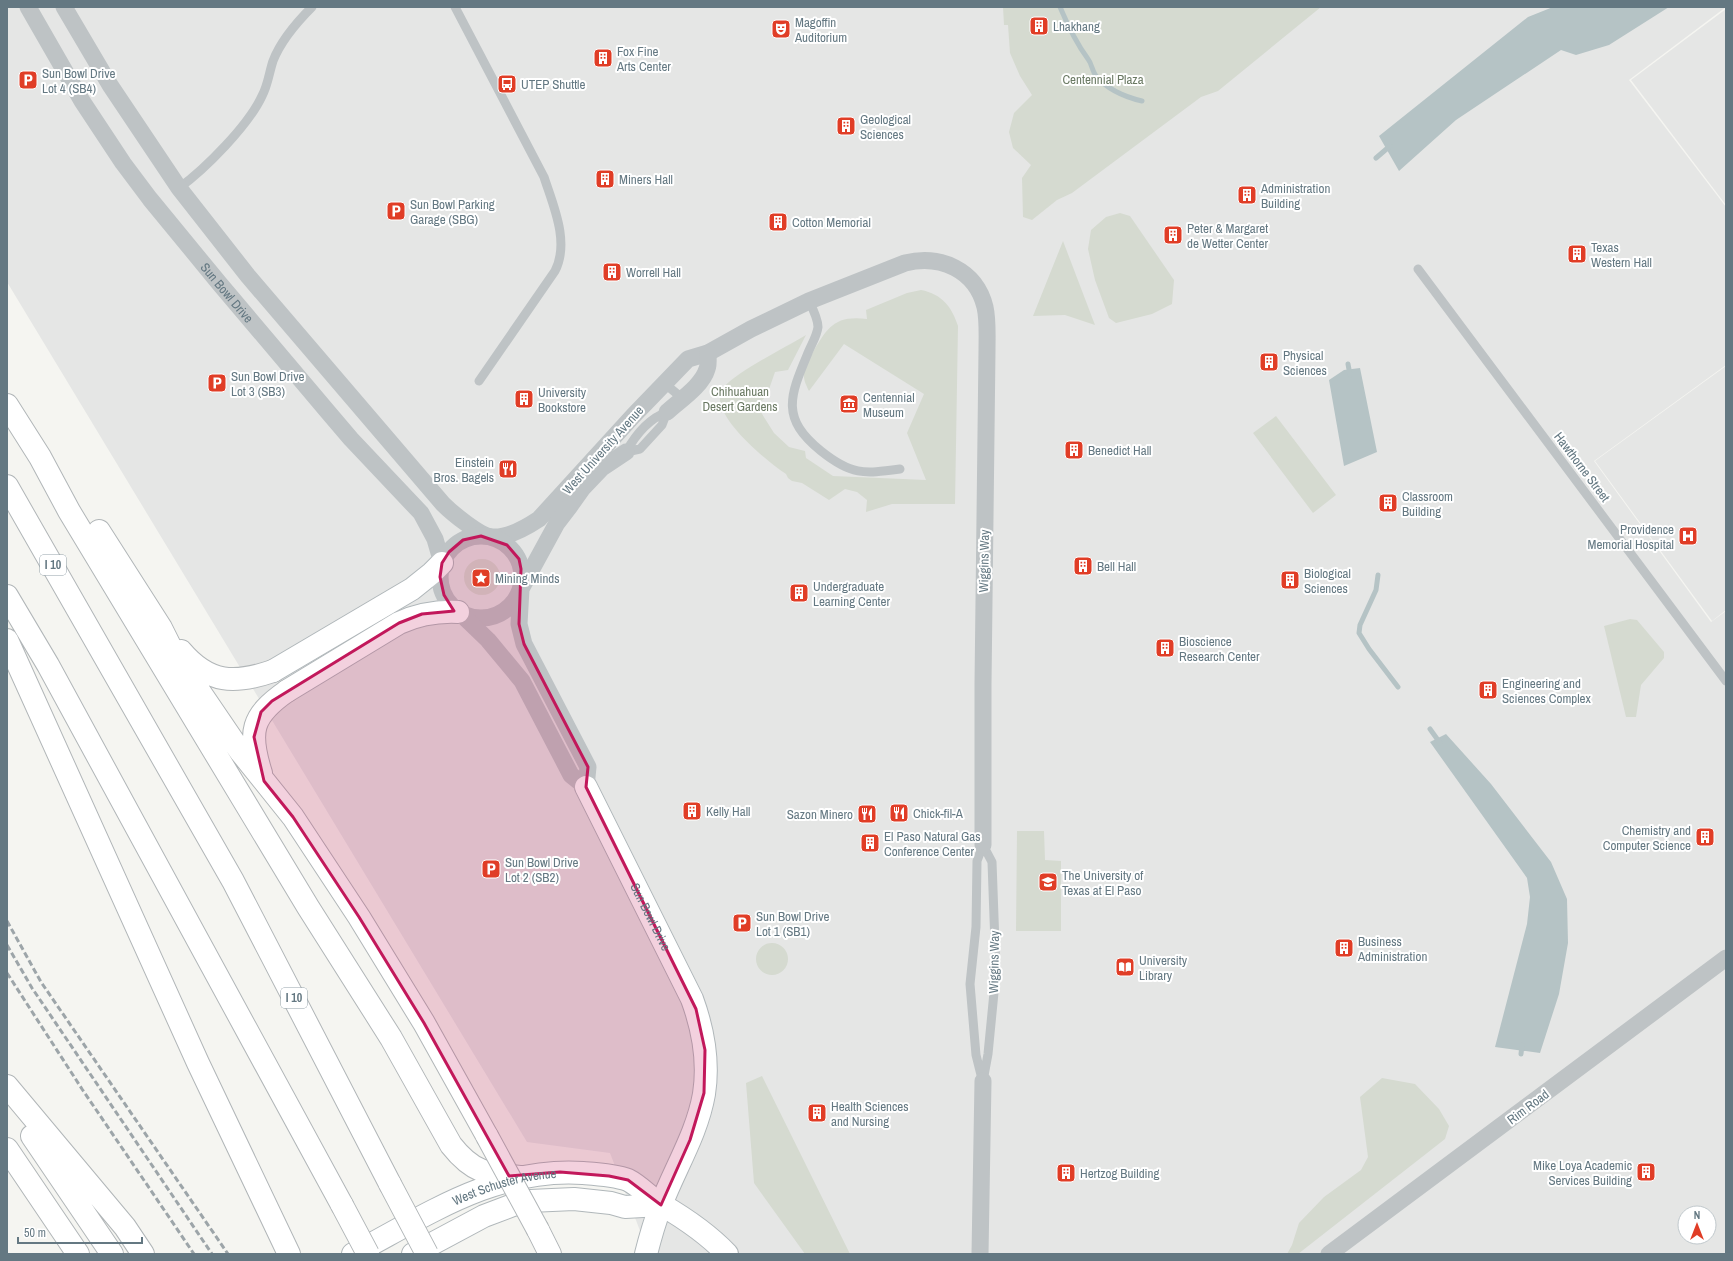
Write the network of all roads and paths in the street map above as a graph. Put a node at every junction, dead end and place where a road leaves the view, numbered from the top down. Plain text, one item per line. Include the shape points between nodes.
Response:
1 (28, 7) edge
2 (64, 7) edge
3 (312, 7) edge
4 (455, 7) edge
5 (178, 188) junction
6 (1418, 269) dead end
7 (972, 280) joint
8 (809, 302) junction
9 (708, 353) junction
10 (479, 381) dead end
11 (664, 383) junction
12 (682, 398) junction
13 (7, 406) edge
14 (667, 412) joint
15 (626, 452) joint
16 (40, 457) junction
17 (900, 469) dead end
18 (7, 486) edge
19 (492, 537) junction
20 (442, 563) junction
21 (521, 589) junction
22 (7, 596) edge
23 (458, 612) junction
24 (161, 628) junction
25 (7, 640) edge
26 (1726, 681) edge
27 (264, 781) junction
28 (586, 787) junction
29 (983, 845) junction
30 (1726, 958) edge
31 (983, 1081) junction
32 (7, 1086) edge
33 (7, 1098) edge
34 (7, 1149) edge
35 (7, 1159) edge
36 (520, 1177) junction
37 (661, 1205) junction
38 (64, 1254) edge
39 (78, 1254) edge
40 (112, 1254) edge
41 (143, 1254) edge
42 (289, 1254) edge
43 (353, 1254) edge
44 (368, 1254) edge
45 (413, 1254) edge
46 (427, 1254) edge
47 (550, 1254) edge
48 (646, 1254) edge
49 (727, 1254) edge
50 (980, 1254) edge
51 (1329, 1254) edge

1 - 20 street, Sun Bowl Drive via 82,101 123,163 219,283 328,412 421,513 435,539
2 - 5 street, Sun Bowl Drive via 110,85
3 - 5 lane via 293,28 277,53 266,88 251,115 214,157
4 - 10 lane via 544,177 560,237 561,256 555,271
5 - 19 street, Sun Bowl Drive via 248,276 443,504 468,525
6 - 26 lane, Hawthorne Street
7 - 8 street, West University Avenue via 952,266 939,261 916,260
7 - 29 street, Wiggins Way via 984,306 987,350
8 - 9 street, West University Avenue via 751,329
8 - 17 lane via 818,329 797,379 792,407 795,421 807,439 832,460 857,472
9 - 11 street, West University Avenue via 688,358
9 - 12 street, West University Avenue via 706,374
11 - 12 lane
11 - 19 street, West University Avenue via 539,519 518,531
12 - 14 street, West University Avenue
13 - 16 main road
14 - 15 lane, West University Avenue via 662,425 640,448
15 - 21 street, West University Avenue via 602,468 582,489 557,523
16 - 24 main road via 81,504
16 - 36 main road via 73,518 391,1038 451,1145 476,1168 491,1174
18 - 46 main road, I 10, bridge via 233,881
19 - 20 street via 481,536 463,540 455,545
19 - 21 street via 507,545 519,559
20 - 23 street via 441,586 449,603
20 - 24 main road via 412,589 273,670 253,678 233,680 213,676 188,660
21 - 23 street via 507,610 499,614 481,618
21 - 28 street via 519,624 524,644 588,766
22 - 44 main road, bridge via 48,665
23 - 27 main road via 431,612 405,620 272,701 261,712 254,738 255,754
23 - 28 street via 488,640 515,671 571,774
24 - 27 main road via 174,654 240,752
25 - 42 main road via 198,1063
27 - 47 main road, bridge via 293,817 359,917 424,1023
28 - 37 main road, Sun Bowl Drive via 692,999 703,1036 706,1066 701,1109
29 - 31 lane, Wiggins Way via 977,861 976,927 970,984 976,1055
29 - 31 lane, Wiggins Way via 992,862 996,972
30 - 51 street, Rim Road
31 - 50 street, Wiggins Way
32 - 41 main road via 125,1227
33 - 40 main road
34 - 39 main road
35 - 38 main road
36 - 37 main road, West Schuster Avenue via 560,1172 609,1176 628,1180
36 - 43 main road, West Schuster Avenue via 473,1192
37 - 45 main road, West Schuster Avenue via 625,1207 574,1199 530,1201 484,1216
37 - 48 main road, Sun Bowl Drive
37 - 49 main road, West Schuster Avenue via 690,1222

